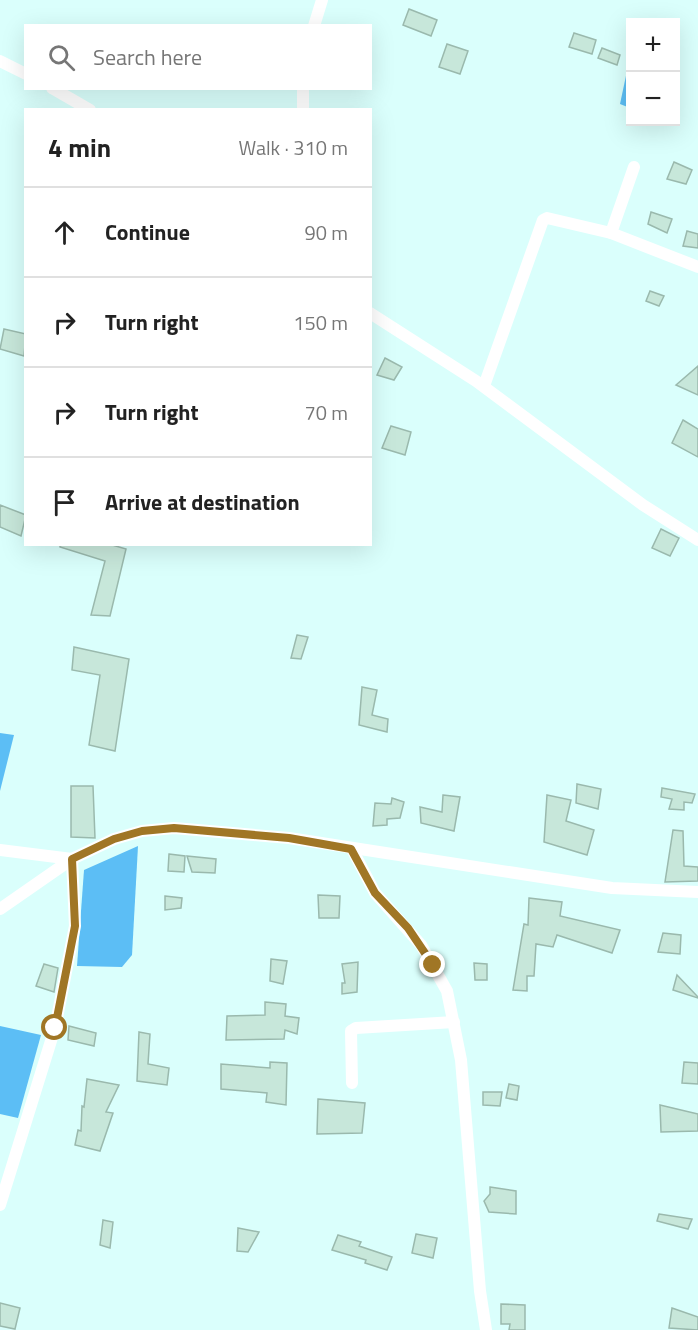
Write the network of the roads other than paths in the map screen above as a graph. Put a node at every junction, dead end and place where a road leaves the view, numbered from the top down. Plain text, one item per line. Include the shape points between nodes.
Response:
1 (322, 0) edge
2 (315, 24) edge
3 (0, 61) edge
4 (24, 73) edge
5 (55, 90) edge
6 (303, 90) edge
7 (86, 108) edge
8 (303, 108) edge
9 (634, 167) dead end
10 (611, 233) junction
11 (698, 267) edge
12 (372, 315) edge
13 (484, 386) junction
14 (698, 540) edge
15 (351, 849) junction
16 (0, 850) edge
17 (72, 859) junction
18 (698, 892) edge
19 (0, 909) edge
20 (454, 1022) junction
21 (352, 1083) dead end
22 (0, 1205) edge
23 (486, 1330) edge

1 - 2 street
3 - 4 street
5 - 7 street
6 - 8 street
9 - 10 street
10 - 11 street
10 - 13 street via 543,220
12 - 13 street
13 - 14 street via 643,505
15 - 17 street via 289,838 174,828 114,839
15 - 18 street via 564,882
15 - 20 street via 375,893 408,928 433,965 447,991
16 - 17 street
17 - 19 street
17 - 22 street via 75,926 55,1028
20 - 21 street via 356,1028 351,1031
20 - 23 street via 461,1060

